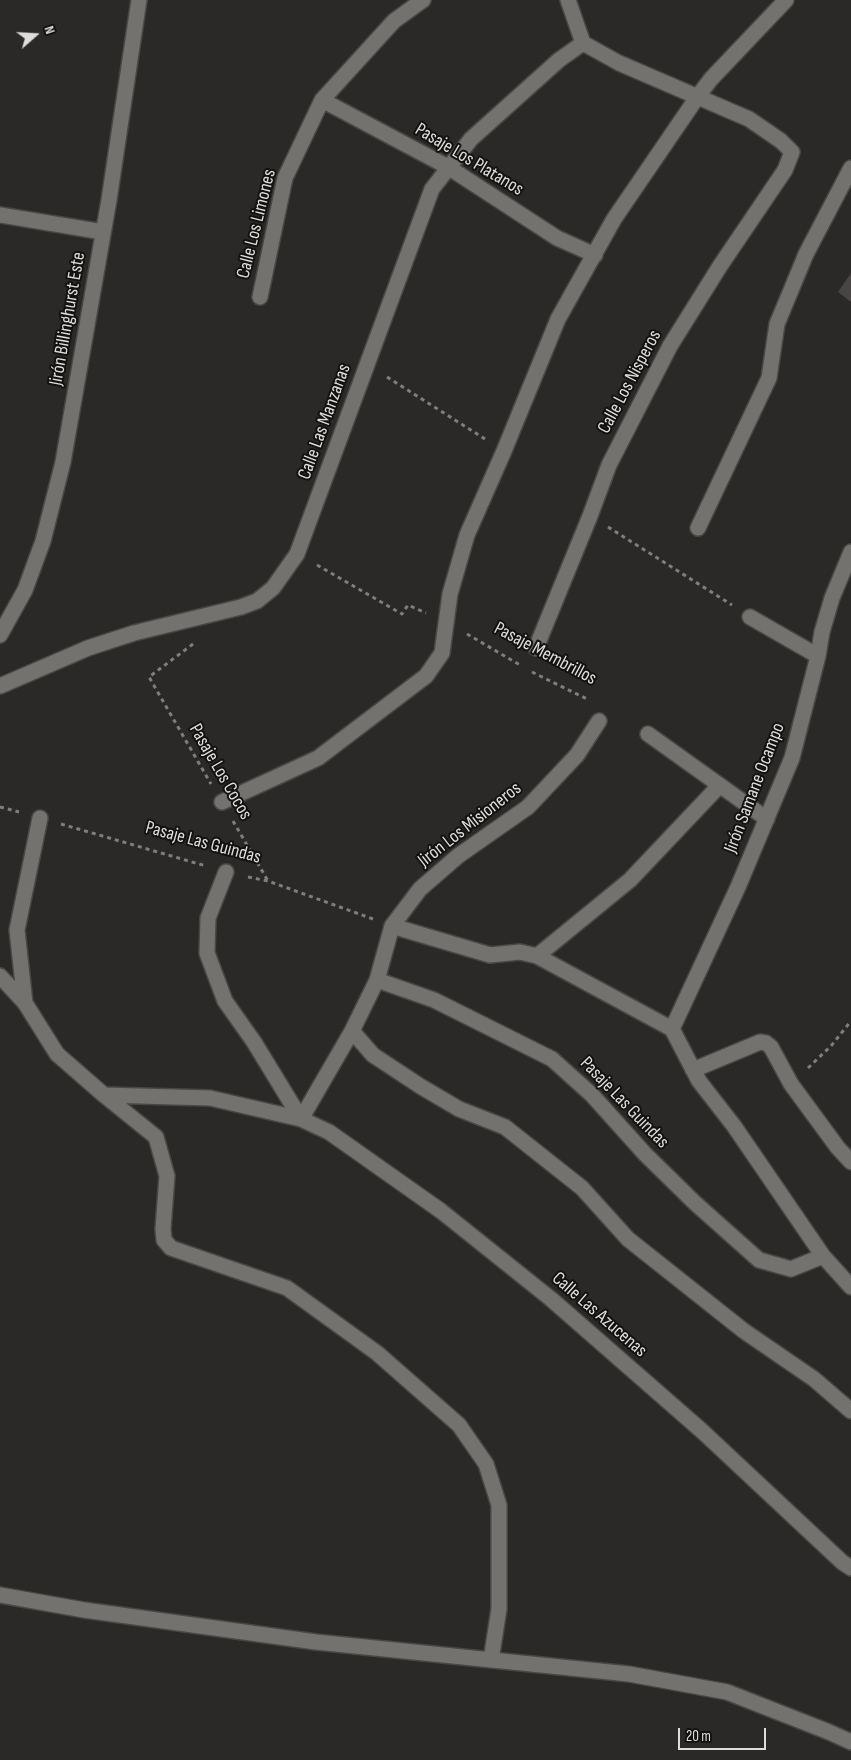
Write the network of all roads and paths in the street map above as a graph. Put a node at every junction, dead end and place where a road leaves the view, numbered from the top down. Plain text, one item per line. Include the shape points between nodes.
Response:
1 (139, 0) edge
2 (423, 0) edge
3 (568, 0) edge
4 (786, 0) edge
5 (583, 43) junction
6 (698, 96) junction
7 (322, 100) junction
8 (448, 167) junction
9 (851, 168) edge
10 (0, 215) edge
11 (104, 232) junction
12 (595, 255) junction
13 (260, 297) dead end
14 (368, 365) junction
15 (504, 451) junction
16 (590, 516) junction
17 (698, 528) dead end
18 (851, 552) edge
19 (297, 554) junction
20 (750, 617) joint
21 (447, 623) junction
22 (0, 635) edge
23 (536, 648) dead end
24 (818, 656) junction
25 (149, 677) dead end
26 (0, 686) edge
27 (596, 704) dead end
28 (599, 721) dead end
29 (648, 734) dead end
30 (720, 786) junction
31 (222, 802) junction
32 (0, 807) edge
33 (40, 818) junction
34 (767, 819) junction
35 (226, 872) junction
36 (268, 881) junction
37 (392, 926) junction
38 (537, 956) junction
39 (0, 976) edge
40 (377, 980) junction
41 (25, 1003) junction
42 (851, 1021) edge
43 (672, 1029) junction
44 (352, 1031) junction
45 (693, 1070) junction
46 (791, 1084) junction
47 (104, 1095) junction
48 (301, 1119) junction
49 (851, 1162) edge
50 (823, 1256) junction
51 (851, 1287) edge
52 (851, 1411) edge
53 (851, 1568) edge
54 (0, 1595) edge
55 (491, 1660) junction
56 (851, 1742) edge

1 - 11 street, Jirón Billinghurst Este
2 - 7 street, Calle Los Limones via 394,21
3 - 5 street
4 - 6 street
5 - 6 street via 619,63
5 - 8 street, Calle Las Manzanas via 558,60 471,138
6 - 12 street via 614,218
6 - 16 street, Calle Los Nisperos via 749,119 792,152 785,170 670,346 609,465
7 - 8 street, Pasaje Los Platanos
7 - 13 street, Calle Los Limones via 286,178
8 - 12 street, Pasaje Los Platanos via 556,238
8 - 14 street, Calle Las Manzanas via 432,189
9 - 17 street via 803,263 777,324 769,378
10 - 11 street
11 - 22 street, Jirón Billinghurst Este via 63,462 45,532 25,590
12 - 15 street via 558,319
14 - 15 path
14 - 19 street, Calle Las Manzanas
15 - 21 street via 467,535 450,594
16 - 20 path
16 - 23 street, Calle Los Nisperos
18 - 24 street, Jirón Samane Ocampo via 832,598
19 - 21 path, Pasaje Membrillos via 402,614 408,605
19 - 26 street, Calle Las Manzanas via 273,588 257,601 88,648
20 - 24 street
21 - 27 path, Pasaje Membrillos via 526,669
21 - 31 street via 442,652 426,676 318,758
24 - 34 street, Jirón Samane Ocampo via 792,758
25 - 31 path, Pasaje Los Cocos
28 - 37 street, Jirón Los Misioneros via 577,755 528,807 458,856 420,889
29 - 30 street
30 - 34 street
30 - 38 street via 630,880
31 - 36 path, Pasaje Los Cocos
32 - 33 path, Pasaje Las Guindas
33 - 35 path, Pasaje Las Guindas
33 - 41 street via 16,930
34 - 43 street, Jirón Samane Ocampo
35 - 36 path, Pasaje Las Guindas
35 - 48 street via 208,918 207,953 225,1001
36 - 37 path, Pasaje Las Guindas
37 - 38 street via 490,955 520,952
37 - 40 street
38 - 43 street
39 - 41 street
40 - 44 street
40 - 50 street, Pasaje Las Guindas via 434,1000 552,1059 592,1095 695,1204 759,1260 791,1269
41 - 47 street via 57,1054
42 - 46 path via 831,1046
43 - 45 street
44 - 48 street
44 - 52 street via 373,1055 420,1086 459,1109 505,1127 582,1188 628,1239 744,1331 814,1379
45 - 46 street via 760,1042 771,1047
45 - 50 street
46 - 49 street
47 - 48 street, Calle Las Azucenas via 210,1098
47 - 55 street via 156,1137 167,1176 164,1240 172,1248 287,1288 377,1353 459,1426 486,1464 499,1505 499,1609
48 - 53 street, Calle Las Azucenas via 329,1132 433,1206 551,1298
50 - 51 street
54 - 55 street via 84,1610 307,1640
55 - 56 street via 629,1674 728,1692

